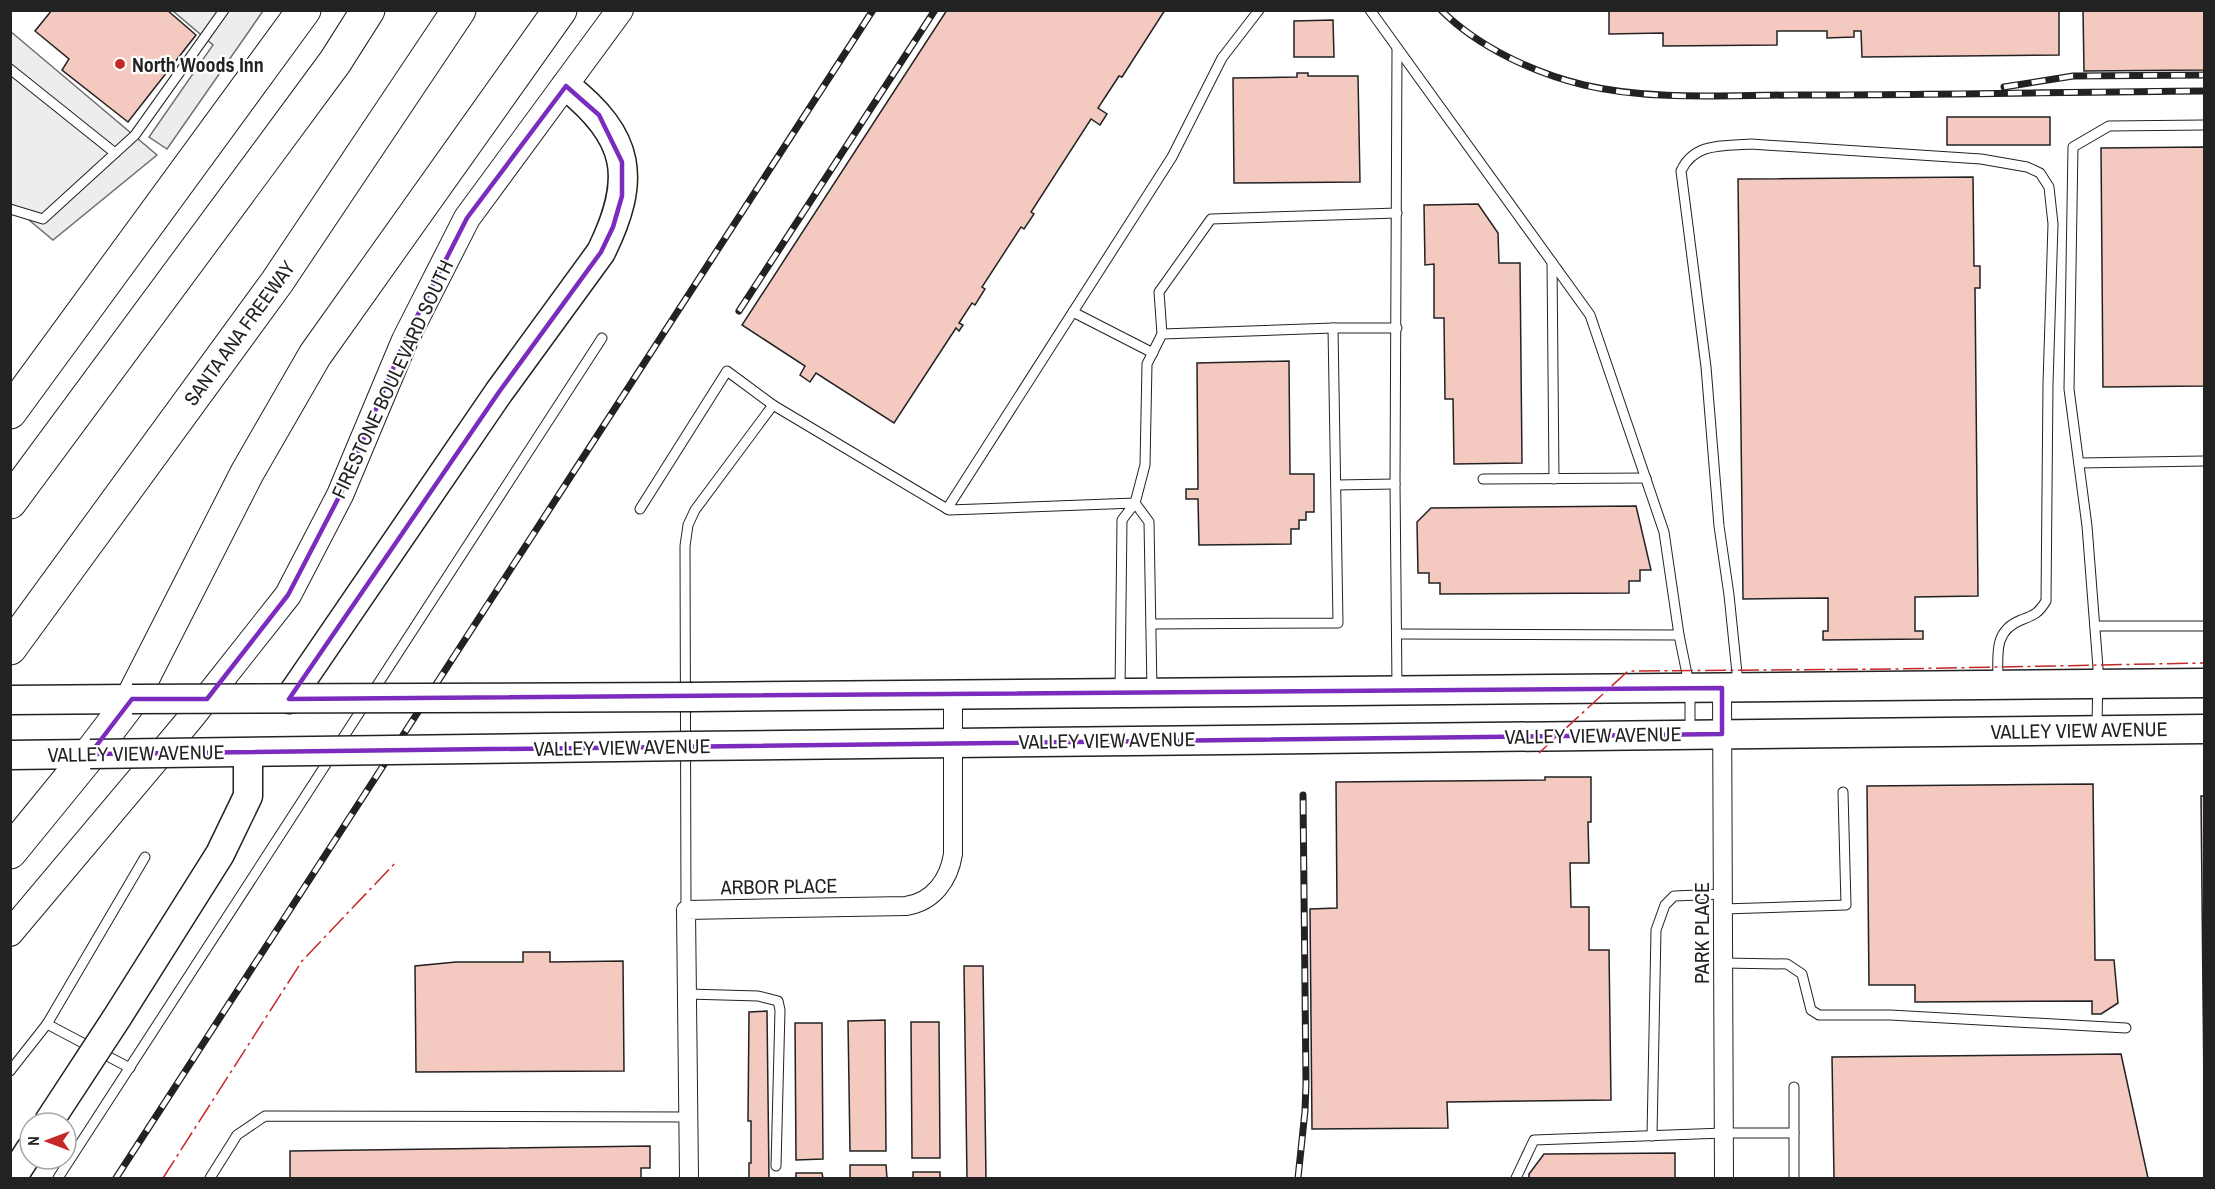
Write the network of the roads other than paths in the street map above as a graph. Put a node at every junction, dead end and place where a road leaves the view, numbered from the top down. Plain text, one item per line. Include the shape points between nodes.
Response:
1 (304, 10) edge
2 (368, 10) edge
3 (459, 10) edge
4 (560, 10) edge
5 (620, 10) edge
6 (1259, 10) edge
7 (1370, 10) edge
8 (220, 12) edge
9 (1397, 49) junction
10 (10, 69) edge
11 (566, 86) junction
12 (2205, 125) edge
13 (115, 153) junction
14 (10, 209) edge
15 (1397, 213) junction
16 (1552, 262) junction
17 (1072, 312) junction
18 (1333, 328) junction
19 (1397, 328) junction
20 (1162, 334) junction
21 (602, 338) dead end
22 (1153, 353) junction
23 (773, 405) junction
24 (10, 412) edge
25 (2205, 461) edge
26 (2079, 463) junction
27 (1554, 478) junction
28 (1646, 478) junction
29 (1483, 479) dead end
30 (1395, 484) junction
31 (1336, 485) junction
32 (10, 502) edge
33 (1135, 503) junction
34 (640, 509) dead end
35 (947, 509) junction
36 (1151, 624) junction
37 (2095, 626) junction
38 (2205, 626) edge
39 (1398, 634) junction
40 (1679, 635) junction
41 (10, 648) edge
42 (2205, 683) edge
43 (2098, 684) junction
44 (1997, 686) junction
45 (1730, 688) junction
46 (1690, 689) junction
47 (1397, 692) junction
48 (1120, 694) junction
49 (1152, 694) junction
50 (953, 696) junction
51 (132, 699) junction
52 (289, 699) junction
53 (10, 700) edge
54 (2205, 729) edge
55 (2097, 730) junction
56 (1690, 734) junction
57 (1722, 734) junction
58 (954, 742) junction
59 (248, 752) junction
60 (90, 754) junction
61 (10, 755) edge
62 (1843, 792) dead end
63 (10, 852) edge
64 (145, 857) dead end
65 (1723, 902) junction
66 (686, 910) junction
67 (10, 933) edge
68 (1723, 963) junction
69 (687, 994) junction
70 (47, 1024) junction
71 (2126, 1028) dead end
72 (130, 1068) junction
73 (10, 1071) edge
74 (1794, 1087) dead end
75 (56, 1111) edge
76 (688, 1117) junction
77 (1724, 1133) junction
78 (1794, 1133) junction
79 (1652, 1136) junction
80 (776, 1166) dead end
81 (58, 1179) edge
82 (210, 1179) edge
83 (688, 1179) edge
84 (1516, 1179) edge
85 (1724, 1179) edge
86 (1794, 1179) edge

1 - 24 highway
2 - 32 highway via 335,62
3 - 41 highway, SANTA ANA FREEWAY via 277,282
4 - 51 highway via 315,355 247,473
5 - 11 street, FIRESTONE BOULEVARD SOUTH
6 - 17 lane via 1222,58 1172,157
7 - 9 lane
8 - 13 lane via 135,135
9 - 15 lane
9 - 16 lane
10 - 13 lane
11 - 52 main road via 599,115 622,162 622,196 614,227 601,252 499,392
11 - 67 street, FIRESTONE BOULEVARD SOUTH via 467,218 405,340 340,495 288,595 190,719
12 - 26 lane via 2109,126 2073,147 2069,389
13 - 14 lane via 43,219
15 - 19 lane
15 - 20 lane via 1211,219 1159,292
16 - 27 lane
16 - 28 lane via 1590,315
17 - 22 lane
17 - 35 lane
18 - 19 lane
18 - 20 lane
18 - 31 lane
19 - 30 lane
20 - 22 lane
21 - 72 lane
22 - 33 lane via 1147,364 1145,465
23 - 34 lane via 727,371
23 - 35 lane
23 - 66 lane via 688,525
25 - 26 lane
26 - 37 lane
27 - 28 lane
27 - 29 lane
28 - 40 lane via 1664,532
30 - 31 lane
30 - 39 lane
31 - 36 lane via 1338,623
33 - 35 lane
33 - 36 lane via 1149,522
33 - 48 lane via 1122,520
36 - 49 lane
37 - 38 lane
37 - 43 lane
39 - 40 lane
39 - 47 lane
40 - 46 lane
42 - 43 main road
43 - 44 main road
43 - 55 lane
44 - 45 main road
44 - 45 lane via 2004,630 2038,613 2046,601 2053,224 2049,187 2040,173 2008,162 1751,144 1699,150 1686,160 1681,171 1729,595
45 - 46 main road
45 - 57 street, PARK PLACE
46 - 47 main road
46 - 56 lane
47 - 49 main road
48 - 49 main road
48 - 50 main road
50 - 52 main road, bridge
50 - 58 street, ARBOR PLACE
51 - 52 main road, bridge
51 - 53 main road
51 - 60 highway
54 - 55 main road, VALLEY VIEW AVENUE
55 - 57 main road, VALLEY VIEW AVENUE
56 - 57 main road, VALLEY VIEW AVENUE
56 - 58 main road, VALLEY VIEW AVENUE
57 - 65 street, PARK PLACE
58 - 59 main road, VALLEY VIEW AVENUE, bridge
58 - 66 street, ARBOR PLACE via 951,863 941,887 925,901 906,906
59 - 60 main road, VALLEY VIEW AVENUE, bridge
59 - 75 main road, bridge via 248,796 220,854
60 - 61 main road, VALLEY VIEW AVENUE
60 - 63 highway
62 - 65 lane via 1846,905
64 - 70 lane
65 - 68 street, PARK PLACE
65 - 79 lane via 1674,896 1665,905 1656,930
66 - 69 street
68 - 71 lane via 1787,964 1802,974 1811,1010 1819,1015 1890,1015
68 - 77 street, PARK PLACE
69 - 76 street
69 - 80 lane via 758,996 778,1001
70 - 72 lane
70 - 73 lane
72 - 81 lane
74 - 78 lane
76 - 82 lane via 265,1116 237,1135
76 - 83 street
77 - 78 lane
77 - 79 lane
77 - 85 street, PARK PLACE
78 - 86 lane
79 - 84 lane via 1533,1140

